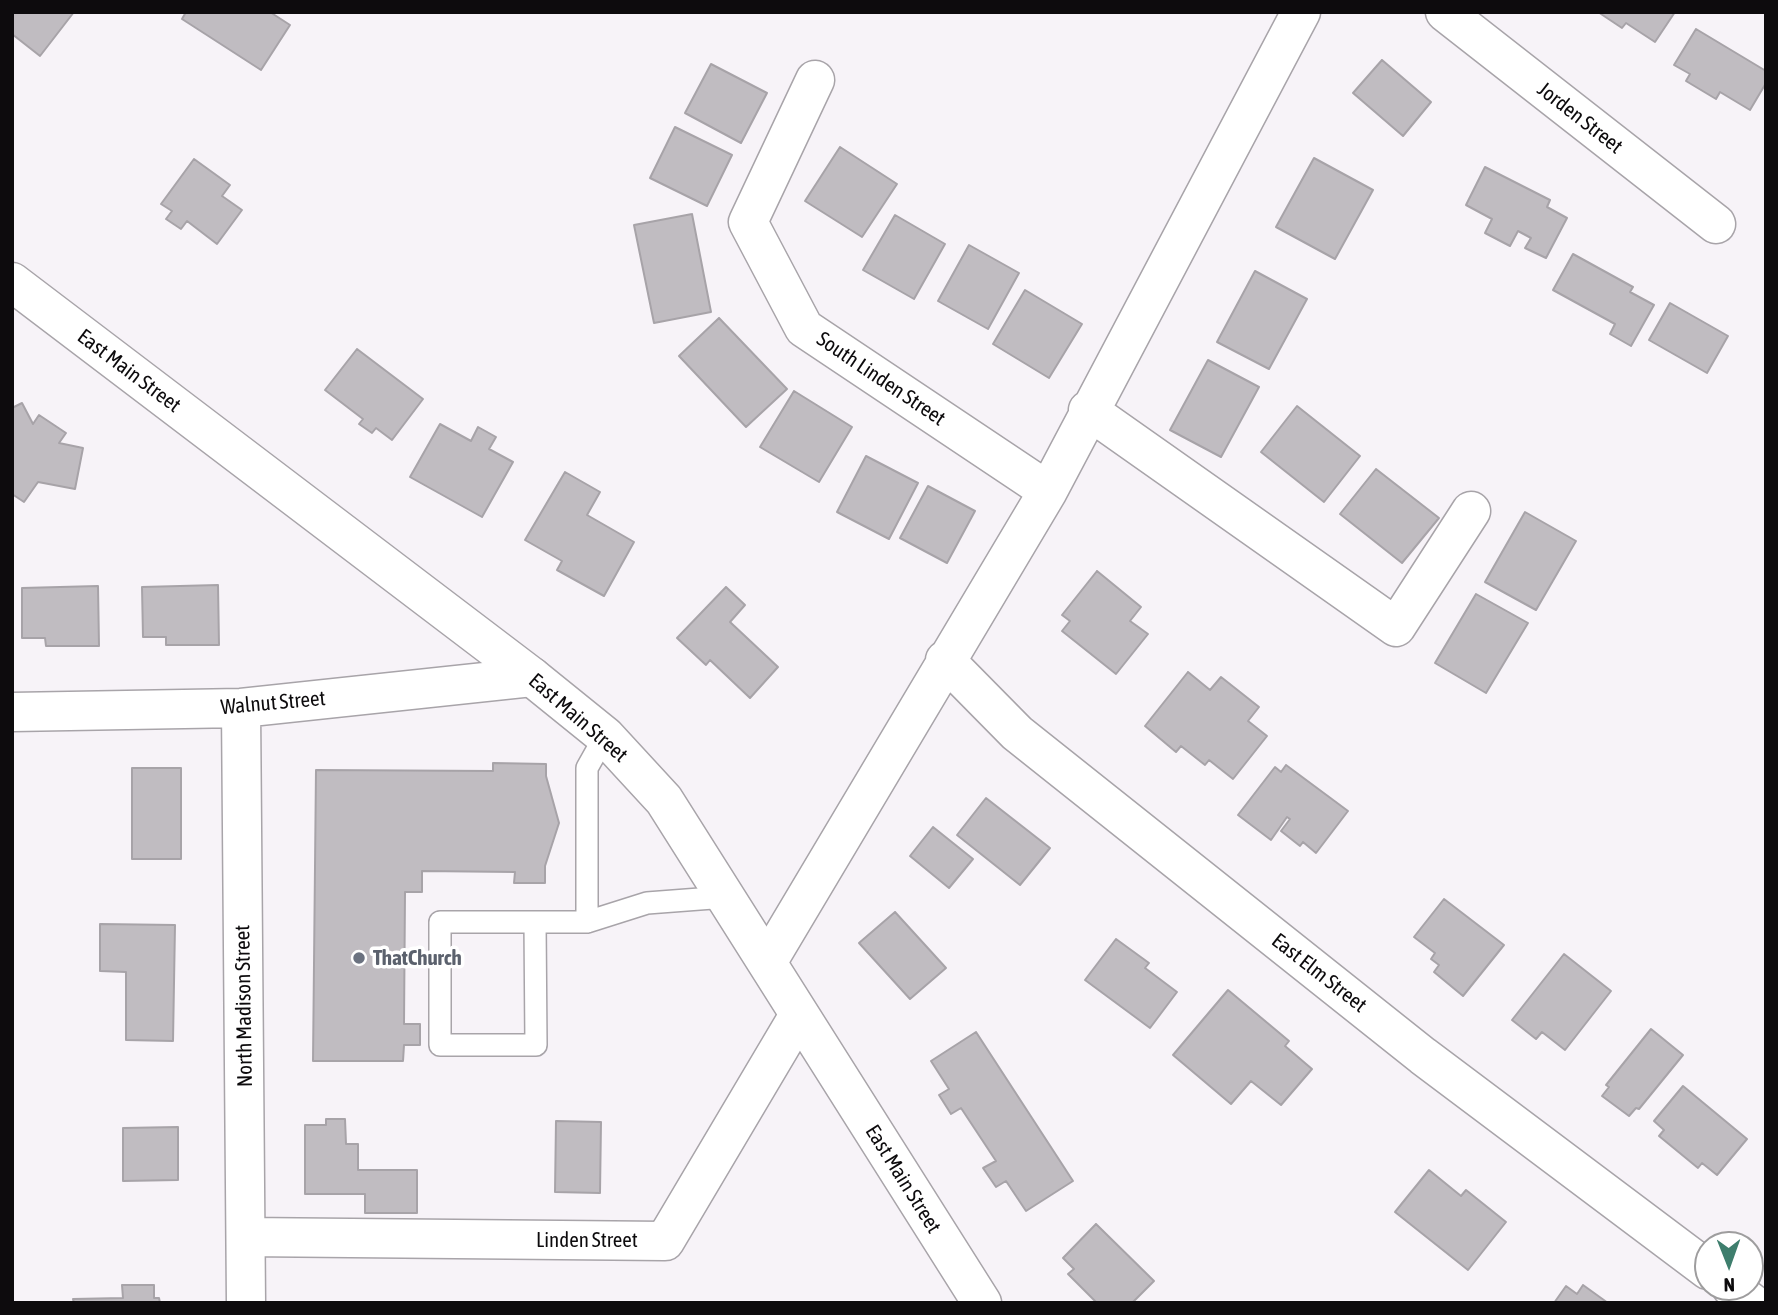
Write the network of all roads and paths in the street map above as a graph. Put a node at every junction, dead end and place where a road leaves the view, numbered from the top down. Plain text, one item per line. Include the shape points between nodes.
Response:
1 (1301, 12) edge
2 (1445, 12) edge
3 (815, 80) dead end
4 (1716, 224) dead end
5 (12, 282) edge
6 (1088, 410) junction
7 (1048, 491) junction
8 (1471, 511) dead end
9 (945, 660) junction
10 (532, 677) junction
11 (241, 708) junction
12 (12, 712) edge
13 (605, 736) junction
14 (726, 897) junction
15 (535, 922) junction
16 (587, 922) junction
17 (768, 961) junction
18 (799, 1016) junction
19 (246, 1237) junction
20 (1694, 1259) edge
21 (246, 1303) edge
22 (982, 1303) edge

1 - 6 street
2 - 4 street, Jorden Street
3 - 7 street, South Linden Street via 748,222 804,328
5 - 10 street, East Main Street
6 - 7 street
6 - 8 street via 1396,627
7 - 9 street
9 - 17 street
9 - 20 street, East Elm Street via 1017,733 1423,1056
10 - 11 street, Walnut Street
10 - 13 street, East Main Street
11 - 12 street, Walnut Street
11 - 19 street, North Madison Street
13 - 14 street, East Main Street via 664,800
13 - 16 lane via 587,768
14 - 16 lane via 647,903
14 - 17 street, East Main Street
15 - 15 lane via 440,922 440,1045 536,1045
15 - 16 lane
17 - 18 street, East Main Street
18 - 19 street, Linden Street via 665,1241
18 - 22 street, East Main Street
19 - 21 street, North Madison Street

